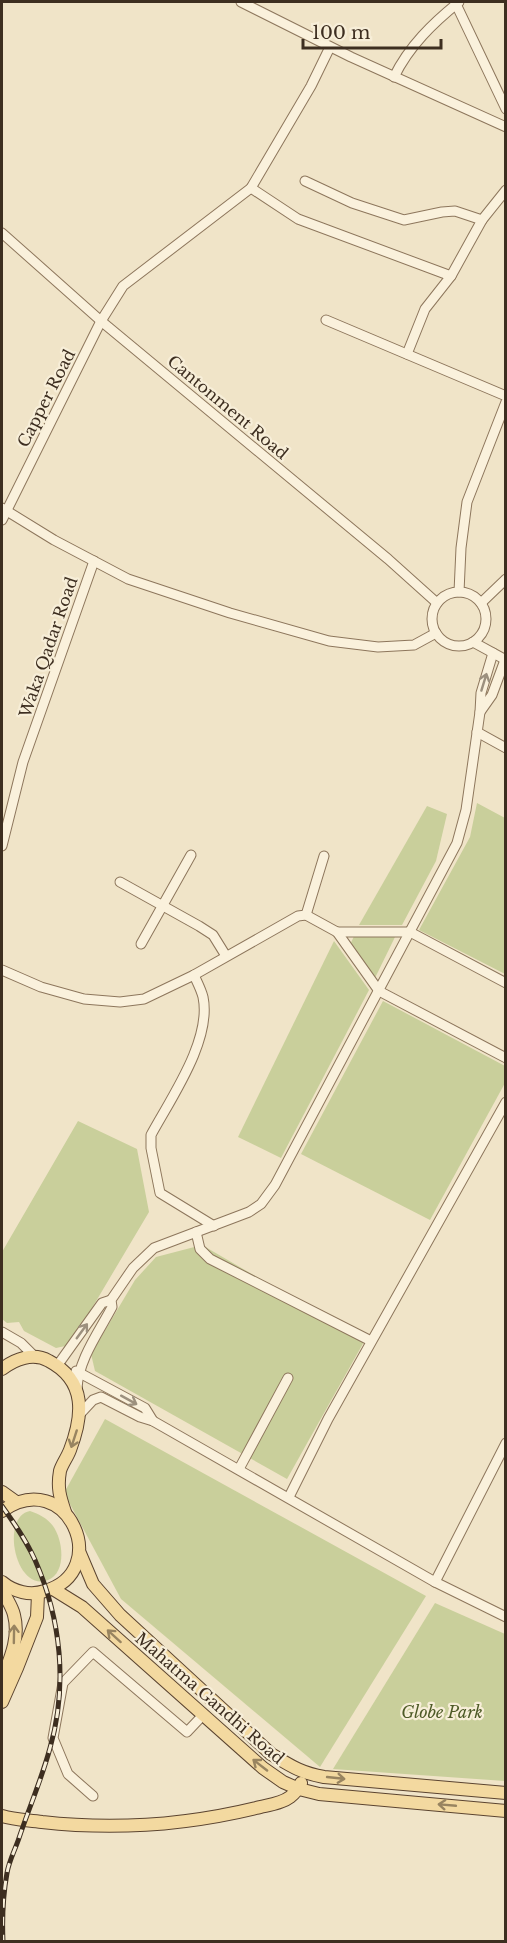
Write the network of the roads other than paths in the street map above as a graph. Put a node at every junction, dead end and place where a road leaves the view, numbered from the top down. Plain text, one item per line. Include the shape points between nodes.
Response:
1 (241, 2) edge
2 (457, 2) edge
3 (330, 47) junction
4 (394, 77) junction
5 (506, 109) edge
6 (506, 128) edge
7 (305, 181) dead end
8 (251, 188) junction
9 (506, 190) edge
10 (482, 220) junction
11 (2, 233) edge
12 (451, 276) junction
13 (326, 320) dead end
14 (101, 321) junction
15 (407, 354) junction
16 (506, 396) edge
17 (506, 402) edge
18 (3, 513) edge
19 (94, 561) junction
20 (506, 579) edge
21 (459, 592) junction
22 (438, 603) junction
23 (481, 603) junction
24 (436, 633) junction
25 (473, 642) junction
26 (493, 653) junction
27 (505, 660) edge
28 (480, 712) junction
29 (477, 732) junction
30 (506, 748) edge
31 (2, 846) edge
32 (191, 855) dead end
33 (324, 856) dead end
34 (120, 882) dead end
35 (163, 906) junction
36 (306, 915) junction
37 (337, 932) junction
38 (410, 932) junction
39 (141, 944) dead end
40 (226, 956) junction
41 (2, 970) edge
42 (194, 975) junction
43 (506, 983) edge
44 (379, 991) junction
45 (506, 1058) edge
46 (506, 1102) edge
47 (214, 1226) junction
48 (196, 1232) junction
49 (111, 1300) junction
50 (2, 1332) edge
51 (371, 1341) junction
52 (34, 1356) junction
53 (59, 1368) junction
54 (2, 1369) edge
55 (80, 1372) junction
56 (288, 1378) dead end
57 (77, 1393) junction
58 (80, 1414) junction
59 (153, 1421) junction
60 (506, 1443) edge
61 (239, 1469) junction
62 (2, 1492) edge
63 (289, 1497) junction
64 (16, 1502) junction
65 (2, 1510) edge
66 (65, 1512) junction
67 (79, 1551) junction
68 (2, 1582) edge
69 (435, 1582) junction
70 (2, 1589) edge
71 (53, 1589) junction
72 (38, 1594) junction
73 (506, 1617) edge
74 (2, 1680) edge
75 (2, 1702) edge
76 (202, 1715) junction
77 (305, 1773) junction
78 (298, 1789) junction
79 (506, 1793) edge
80 (93, 1796) dead end
81 (506, 1811) edge
82 (2, 1816) edge

1 - 3 street
2 - 4 street via 422,35
2 - 5 street
3 - 4 street
3 - 8 street
4 - 6 street
7 - 10 street via 352,203 404,220 455,211
8 - 12 street via 298,219
8 - 14 street, Capper Road via 123,286
9 - 10 street
10 - 12 street
11 - 14 street, Cantonment Road
12 - 15 street via 425,309
13 - 15 street
14 - 18 street, Capper Road
14 - 22 street, Cantonment Road
15 - 16 street
17 - 21 street via 467,502
18 - 19 street
19 - 24 street via 128,579 329,641 378,647 414,645
19 - 31 street, Waka Qadar Road via 23,762
20 - 23 street
21 - 22 street via 446,595
21 - 23 street
22 - 24 street via 432,623
23 - 25 street via 485,626
24 - 25 street via 453,645
25 - 26 street
26 - 27 street
28 -> 26 street via 481,693
27 - 28 street via 492,695
28 - 29 street
29 - 30 street
29 - 38 street via 457,843
32 - 35 street
33 - 36 street
34 - 35 street
35 - 39 street
35 - 40 street via 213,935
36 - 37 street
36 - 40 street
37 - 38 street
37 - 44 street
38 - 43 street
38 - 44 street
40 - 42 street
41 - 42 street via 41,987 84,999 120,1002 144,999
42 - 47 street via 203,997 198,1047 151,1135 151,1148 160,1193
44 - 45 street
44 - 47 street via 275,1185 261,1204
46 - 51 street
47 - 48 street
48 - 49 street via 154,1248 133,1268
48 - 51 street via 200,1249 210,1259
53 -> 49 street via 102,1303
49 - 55 street via 112,1307
50 - 52 street
51 - 63 street
52 - 53 main road
52 - 54 main road via 12,1361
53 - 55 street
53 - 57 main road
55 - 57 street
55 -> 59 street via 145,1408
56 - 61 street
57 - 58 main road
58 - 59 street via 101,1397
58 -> 66 main road, Mahatma Gandhi Road via 61,1468 58,1491
59 - 61 street
60 - 69 street
61 - 63 street
62 - 64 main road
63 - 69 street
64 - 65 main road
64 - 66 main road via 42,1500
66 - 67 main road, Mahatma Gandhi Road via 79,1537
67 - 71 main road via 66,1580
67 - 77 main road, Mahatma Gandhi Road via 93,1584 120,1615 271,1754
68 - 72 main road via 22,1593
69 - 73 street
74 -> 70 main road via 15,1638 14,1614
71 - 72 main road
76 -> 71 main road, Mahatma Gandhi Road via 82,1607
72 - 75 main road via 37,1617
78 -> 76 main road, Mahatma Gandhi Road via 263,1768
76 - 80 street via 187,1732 93,1652 63,1683 53,1738 68,1774
77 - 78 main road
77 -> 79 main road, Mahatma Gandhi Road
81 -> 78 main road, Mahatma Gandhi Road
78 - 82 main road via 278,1803 190,1821 64,1824

